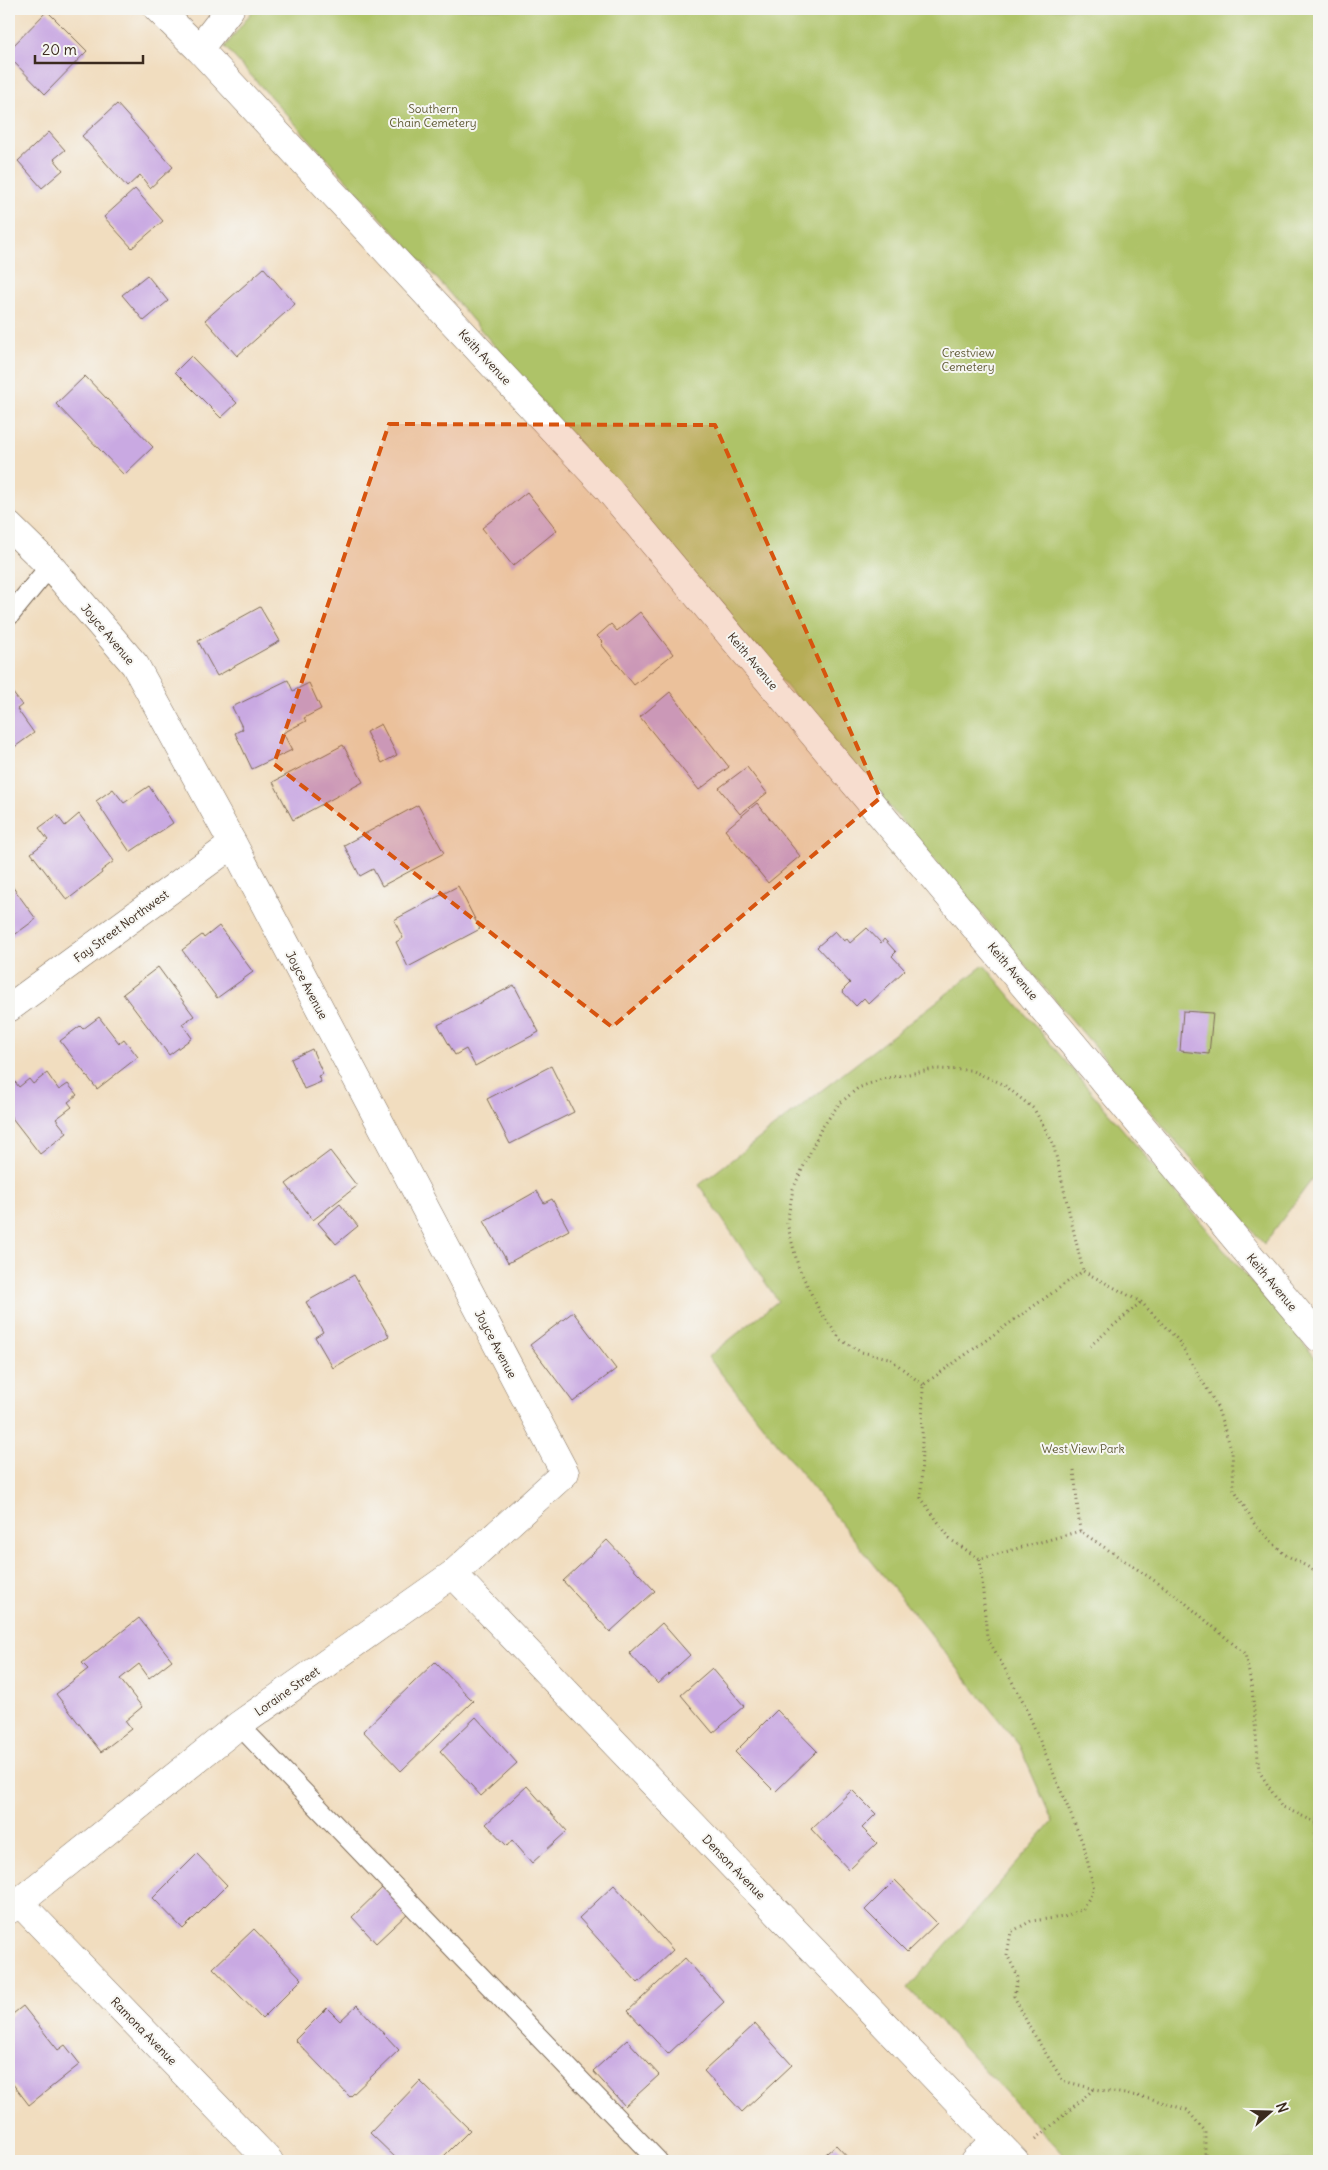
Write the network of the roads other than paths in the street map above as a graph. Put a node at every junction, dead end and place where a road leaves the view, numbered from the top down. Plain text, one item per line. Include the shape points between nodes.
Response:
1 (158, 9) edge
2 (230, 9) edge
3 (199, 49) junction
4 (9, 526) edge
5 (50, 566) junction
6 (9, 616) edge
7 (233, 844) junction
8 (9, 1008) edge
9 (1319, 1338) edge
10 (565, 1473) joint
11 (453, 1574) junction
12 (239, 1724) junction
13 (14, 1906) edge
14 (1008, 2154) edge
15 (269, 2161) edge
16 (658, 2161) edge
17 (974, 2161) edge

1 - 3 street, Keith Avenue
2 - 3 street
3 - 9 street, Keith Avenue via 608,489
4 - 5 street, Joyce Avenue
5 - 6 lane
5 - 7 street, Joyce Avenue via 135,664
7 - 8 street, Fay Street Northwest
7 - 10 street, Joyce Avenue
10 - 11 street, Loraine Street
11 - 12 street, Loraine Street
11 - 14 street, Denson Avenue
12 - 13 street, Loraine Street
12 - 16 lane
13 - 15 street, Ramona Avenue
14 - 17 street

